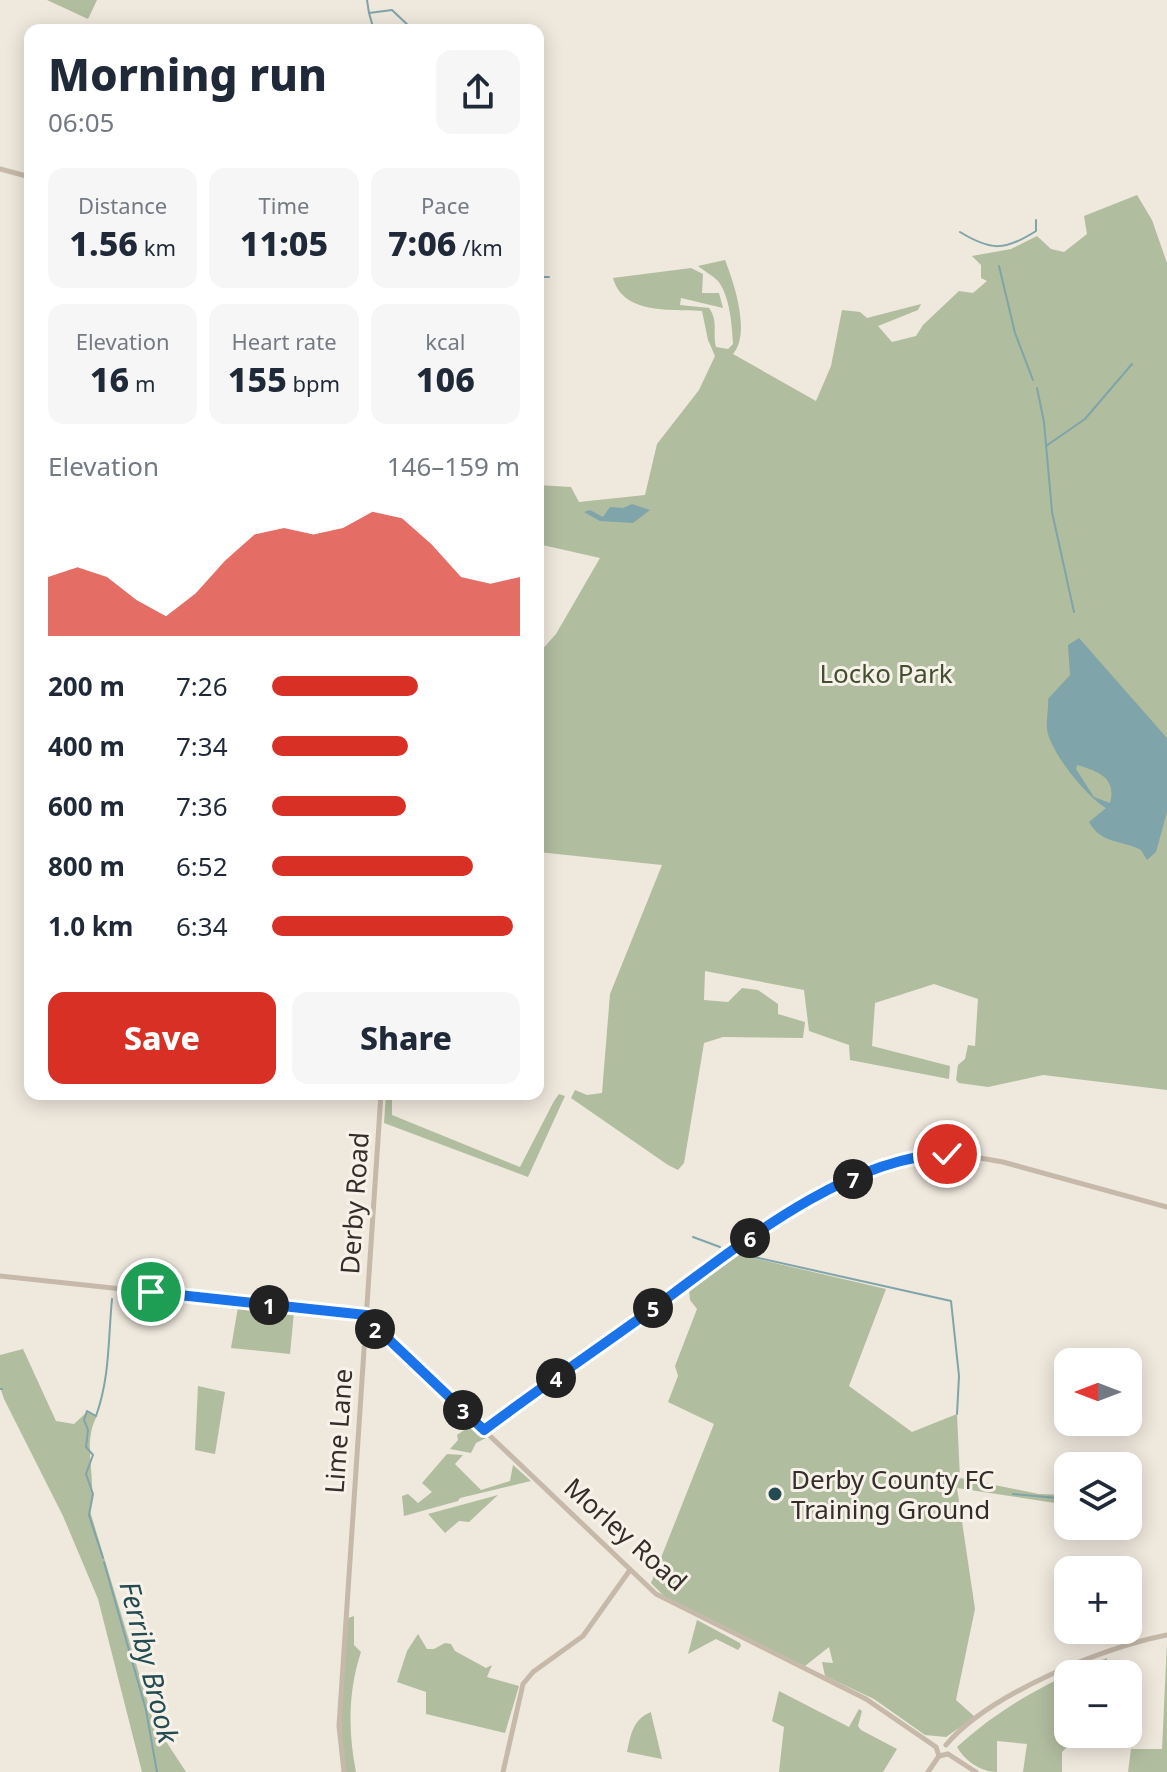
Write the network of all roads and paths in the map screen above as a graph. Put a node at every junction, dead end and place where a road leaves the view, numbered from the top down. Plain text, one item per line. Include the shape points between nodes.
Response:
1 (0, 169) edge
2 (24, 175) edge
3 (381, 1100) edge
4 (1167, 1207) edge
5 (0, 1276) edge
6 (366, 1315) junction
7 (365, 1327) junction
8 (484, 1430) junction
9 (630, 1570) junction
10 (1167, 1635) edge
11 (946, 1745) junction
12 (936, 1747) junction
13 (948, 1754) junction
14 (939, 1756) junction
15 (344, 1772) edge
16 (503, 1772) edge
17 (928, 1772) edge
18 (976, 1772) edge

1 - 2 street
3 - 6 street, Derby Road
4 - 8 street via 972,1156 940,1154 885,1168 785,1212
5 - 6 street
6 - 7 street, Lime Lane
7 - 8 street, Morley Road via 382,1333
7 - 15 street, Lime Lane via 339,1726
8 - 9 street, Morley Road
9 - 12 street, Morley Road via 665,1599 866,1699
9 - 16 street via 583,1636 523,1684
10 - 11 street via 1063,1668 1003,1702
11 - 12 street
11 - 13 street
12 - 14 street
13 - 14 street
13 - 18 street
14 - 17 street

